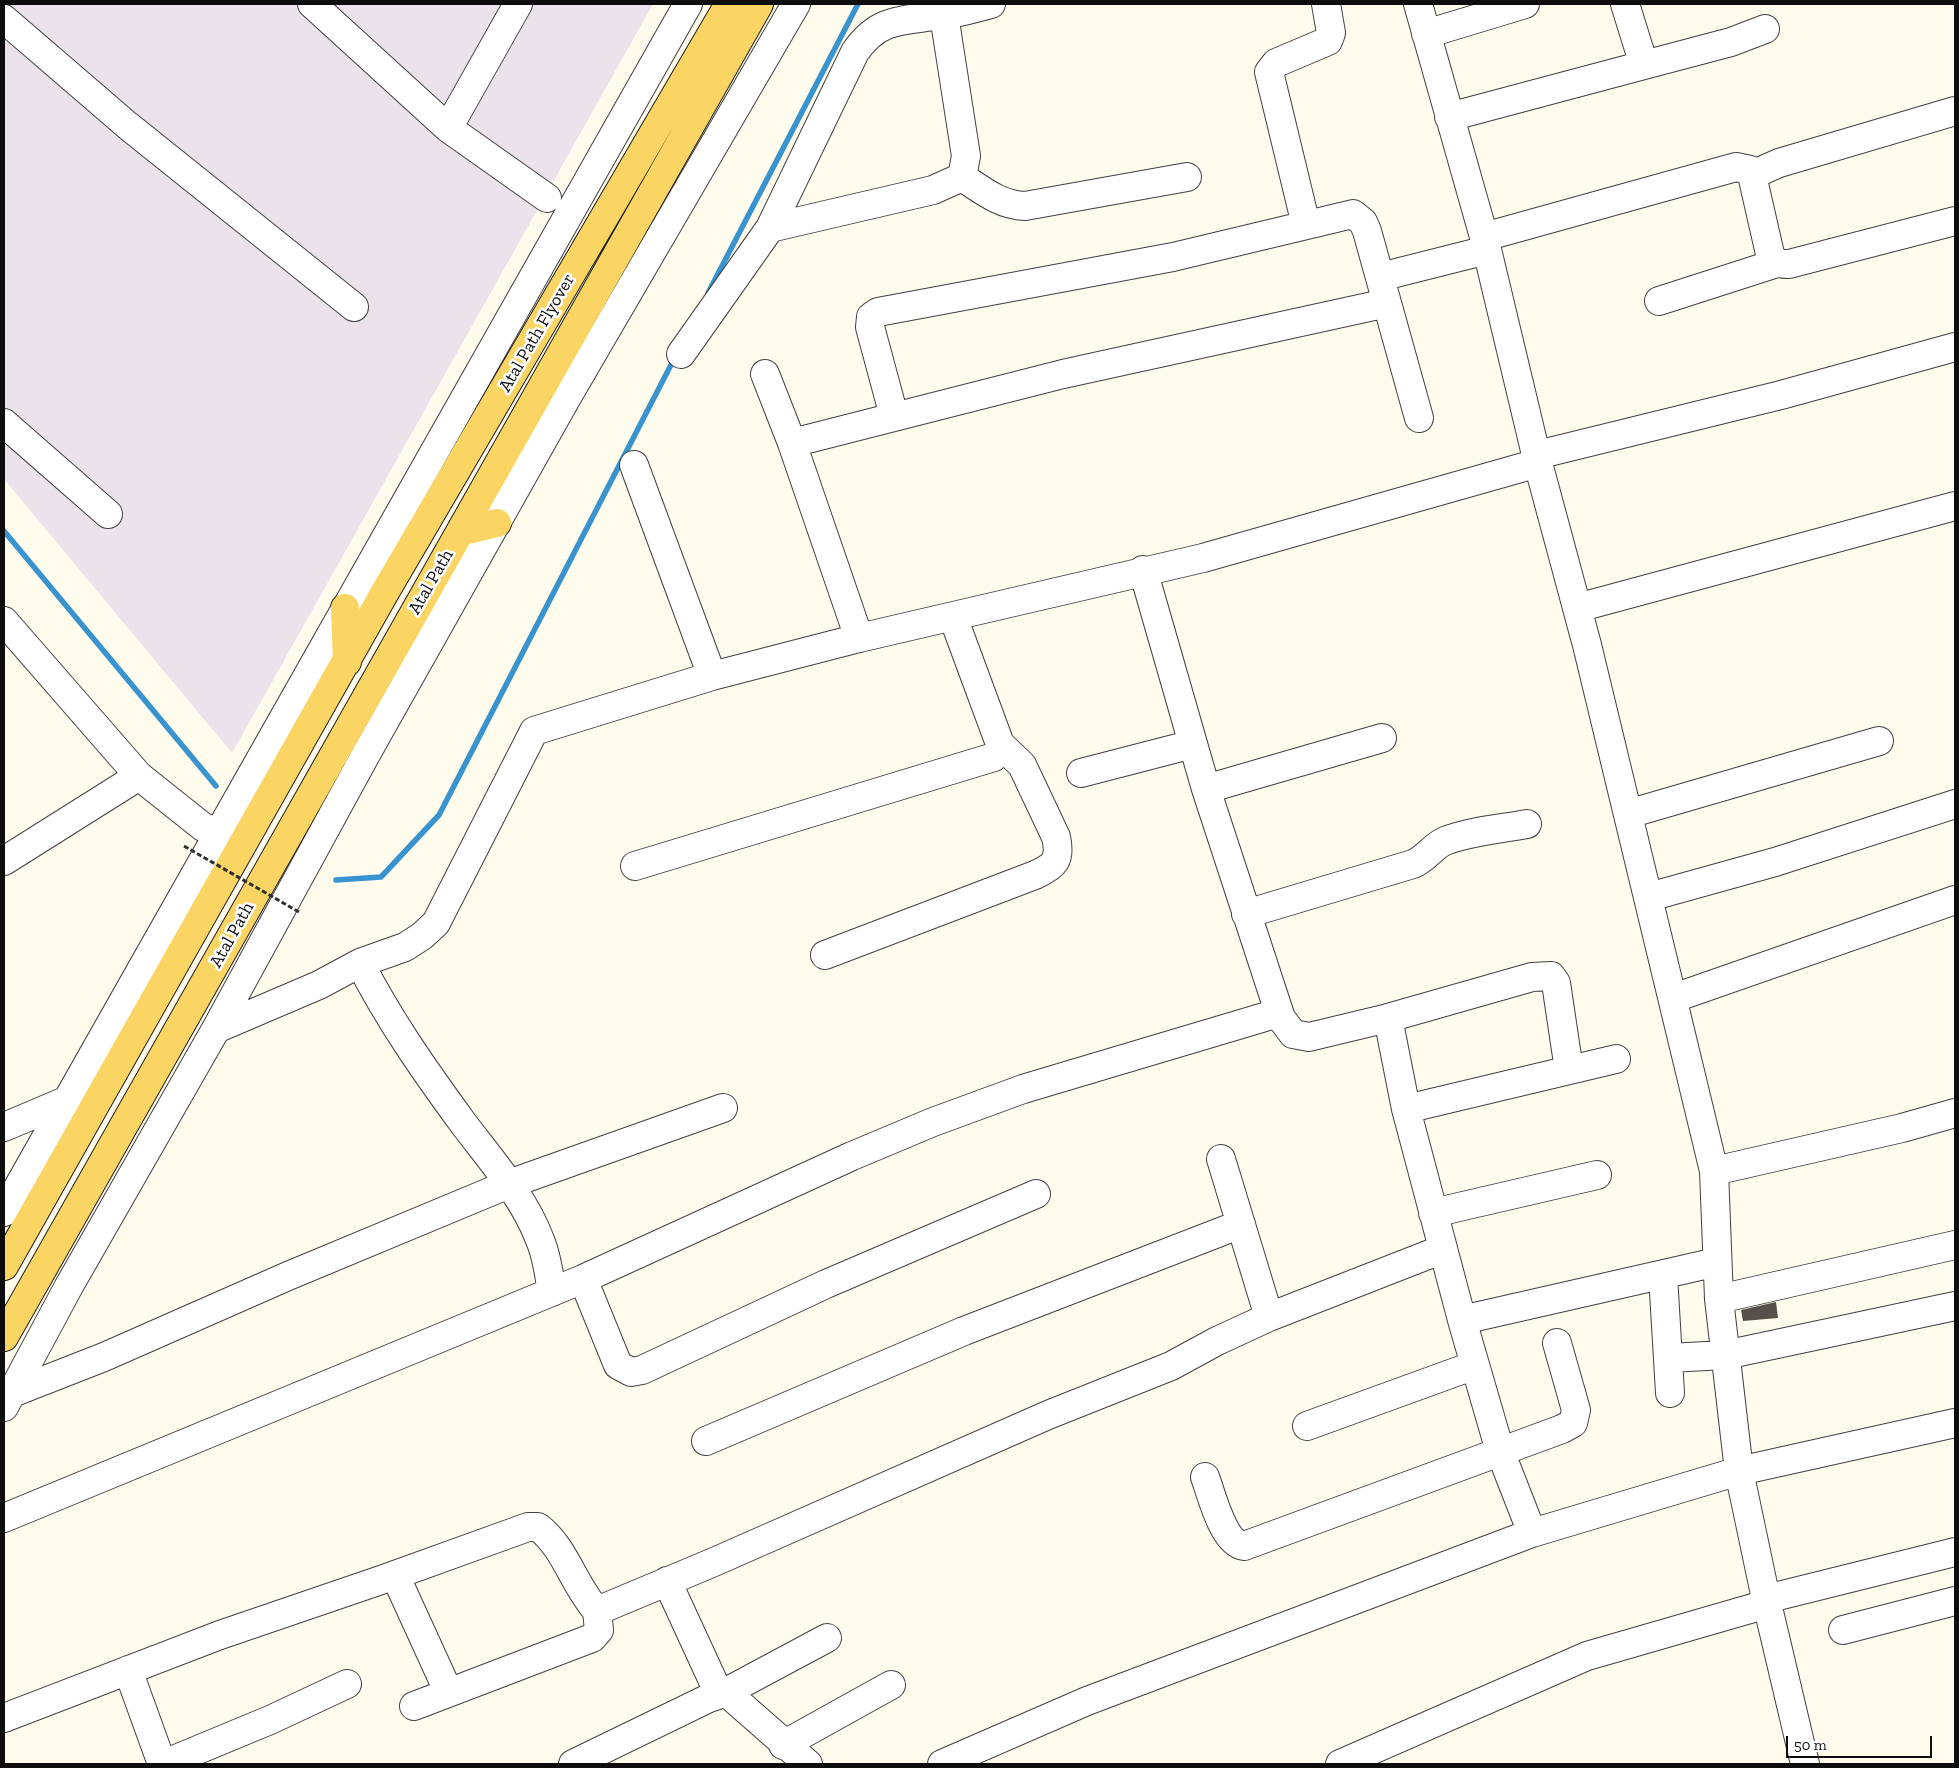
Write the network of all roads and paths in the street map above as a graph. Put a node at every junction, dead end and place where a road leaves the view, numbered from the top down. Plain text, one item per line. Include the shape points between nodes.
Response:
1 (312, 4) edge
2 (518, 4) edge
3 (688, 4) edge
4 (728, 4) edge
5 (759, 4) edge
6 (796, 4) edge
7 (991, 4) edge
8 (1326, 4) edge
9 (1418, 4) edge
10 (1525, 4) edge
11 (1624, 4) edge
12 (944, 15) junction
13 (4, 19) edge
14 (1765, 29) dead end
15 (1426, 34) junction
16 (1644, 65) junction
17 (1955, 110) edge
18 (1449, 117) junction
19 (448, 128) junction
20 (1752, 175) junction
21 (962, 177) junction
22 (1187, 177) dead end
23 (547, 198) dead end
24 (1955, 221) edge
25 (1306, 226) junction
26 (770, 228) junction
27 (1486, 244) junction
28 (1777, 263) junction
29 (1380, 277) junction
30 (1659, 301) dead end
31 (1387, 303) junction
32 (354, 307) dead end
33 (1955, 347) edge
34 (681, 354) dead end
35 (765, 374) dead end
36 (894, 416) junction
37 (1419, 418) dead end
38 (4, 423) edge
39 (792, 444) junction
40 (1537, 459) junction
41 (634, 465) dead end
42 (1955, 506) edge
43 (108, 514) dead end
44 (497, 523) junction
45 (460, 532) junction
46 (1143, 570) junction
47 (345, 608) junction
48 (1577, 608) junction
49 (953, 617) junction
50 (4, 621) edge
51 (859, 638) junction
52 (347, 663) junction
53 (712, 676) junction
54 (1382, 738) dead end
55 (1880, 741) dead end
56 (1000, 744) junction
57 (1193, 744) junction
58 (1080, 773) dead end
59 (139, 776) junction
60 (1206, 789) junction
61 (1955, 804) edge
62 (1628, 814) junction
63 (1527, 824) dead end
64 (218, 832) junction
65 (184, 846) dead end
66 (4, 860) edge
67 (635, 866) dead end
68 (1649, 897) junction
69 (1955, 900) edge
70 (299, 912) dead end
71 (1246, 914) junction
72 (825, 954) dead end
73 (360, 963) junction
74 (1674, 998) junction
75 (1278, 1013) junction
76 (1388, 1018) junction
77 (216, 1030) junction
78 (1616, 1059) dead end
79 (1569, 1070) junction
80 (68, 1100) junction
81 (722, 1108) dead end
82 (1406, 1109) junction
83 (1955, 1113) edge
84 (4, 1127) edge
85 (1221, 1159) dead end
86 (1714, 1171) junction
87 (1598, 1175) dead end
88 (509, 1184) junction
89 (1036, 1194) dead end
90 (4, 1212) edge
91 (1433, 1213) junction
92 (1241, 1224) junction
93 (1955, 1245) edge
94 (1443, 1250) junction
95 (1717, 1262) junction
96 (4, 1266) edge
97 (1663, 1275) junction
98 (569, 1285) junction
99 (1719, 1299) junction
100 (1955, 1306) edge
101 (1269, 1317) junction
102 (1462, 1320) junction
103 (4, 1337) edge
104 (1557, 1343) dead end
105 (1725, 1355) junction
106 (1669, 1358) junction
107 (1475, 1365) junction
108 (1670, 1393) dead end
109 (8, 1400) edge
110 (1955, 1423) edge
111 (1307, 1426) dead end
112 (706, 1441) dead end
113 (1500, 1451) junction
114 (1739, 1471) junction
115 (1205, 1477) dead end
116 (4, 1518) edge
117 (1532, 1533) junction
118 (1955, 1552) edge
119 (395, 1575) junction
120 (668, 1581) junction
121 (1766, 1601) junction
122 (1955, 1601) edge
123 (597, 1611) junction
124 (1843, 1630) dead end
125 (827, 1638) dead end
126 (128, 1670) junction
127 (346, 1684) dead end
128 (891, 1685) dead end
129 (448, 1691) junction
130 (722, 1693) junction
131 (414, 1706) dead end
132 (4, 1718) edge
133 (783, 1745) junction
134 (163, 1764) edge
135 (573, 1764) edge
136 (808, 1764) edge
137 (942, 1764) edge
138 (1340, 1764) edge
139 (1805, 1764) edge

1 - 19 street
2 - 19 street
3 - 47 street
4 - 52 main road, Atal Path Flyover via 385,592
5 - 45 main road, Atal Path Flyover
6 - 44 street
7 - 12 street
8 - 25 street via 1331,33 1328,42 1276,64 1269,72
9 - 15 street
10 - 15 street
11 - 16 street
12 - 21 street via 966,156
12 - 26 street via 885,24 864,39 854,52
13 - 32 street via 127,125
14 - 16 street via 1731,42
15 - 18 street
16 - 18 street
17 - 20 street
18 - 27 street
19 - 23 street
20 - 27 street via 1750,170 1736,167 1710,172
20 - 28 street via 1767,244
21 - 22 street via 1000,202 1025,206
21 - 26 street via 933,190
24 - 28 street via 1789,264
25 - 29 street via 1344,215 1359,217 1367,231
25 - 36 street via 1173,257 878,312 871,317 870,327
26 - 34 street
27 - 29 street
27 - 40 street
28 - 30 street
29 - 31 street
31 - 36 street via 1063,374
31 - 37 street
33 - 40 street
35 - 39 street
36 - 39 street
38 - 43 street
39 - 51 street
40 - 46 street via 1203,558
40 - 48 street
41 - 53 street
42 - 48 street
44 - 45 main road
44 - 77 street via 365,756
45 - 103 main road, Atal Path
46 - 49 street
46 - 57 street
47 - 52 main road
47 - 64 street
48 - 62 street
49 - 51 street
49 - 56 street
50 - 59 street
51 - 53 street
52 - 96 main road, Atal Path Flyover
53 - 73 street via 534,731 436,922 405,947
54 - 60 street
55 - 62 street
56 - 67 street via 998,754 988,760
56 - 72 street via 1022,765 1056,837 1059,849 1052,865 1035,875
57 - 58 street
57 - 60 street
59 - 64 street via 203,827
59 - 66 street
60 - 71 street
61 - 68 street via 1775,862
62 - 68 street
63 - 71 street via 1454,838 1413,864
64 - 80 street
65 - 70 path, bridge
68 - 74 street
69 - 74 street
71 - 75 street
73 - 77 street
73 - 88 street via 390,1018 426,1073
74 - 86 street
75 - 76 street via 1292,1034 1309,1037
75 - 98 street via 1023,1088 933,1122
76 - 79 street via 1532,977 1551,976 1556,983
76 - 82 street
77 - 109 street via 78,1268
78 - 79 street
79 - 82 street
80 - 84 street
80 - 90 street
81 - 88 street
82 - 91 street
83 - 86 street
85 - 92 street
86 - 95 street
87 - 91 street
88 - 98 street
88 - 109 street via 288,1276
89 - 98 street via 826,1284 642,1370 630,1372 618,1365
91 - 94 street
92 - 101 street
92 - 112 street via 964,1331
93 - 99 street
94 - 101 street
94 - 102 street
95 - 97 street
95 - 99 street
97 - 102 street
97 - 106 street
98 - 116 street
99 - 105 street
100 - 105 street
101 - 120 street via 1171,1366 1048,1415
102 - 107 street
104 - 113 street via 1576,1418 1562,1429
105 - 106 street
105 - 114 street
106 - 108 street
107 - 111 street
107 - 113 street
110 - 114 street
113 - 115 street via 1244,1546 1234,1543 1226,1532
113 - 117 street
114 - 117 street
114 - 121 street
117 - 137 street via 1087,1702
118 - 121 street
119 - 123 street via 522,1528 538,1527 552,1540 585,1598
119 - 126 street
119 - 129 street
120 - 123 street
120 - 130 street
121 - 138 street via 1587,1656
121 - 139 street
122 - 124 street
123 - 129 street via 599,1630 592,1638
125 - 130 street
126 - 132 street
126 - 134 street
127 - 134 street
128 - 133 street
129 - 131 street
130 - 133 street
130 - 135 street
133 - 136 street

